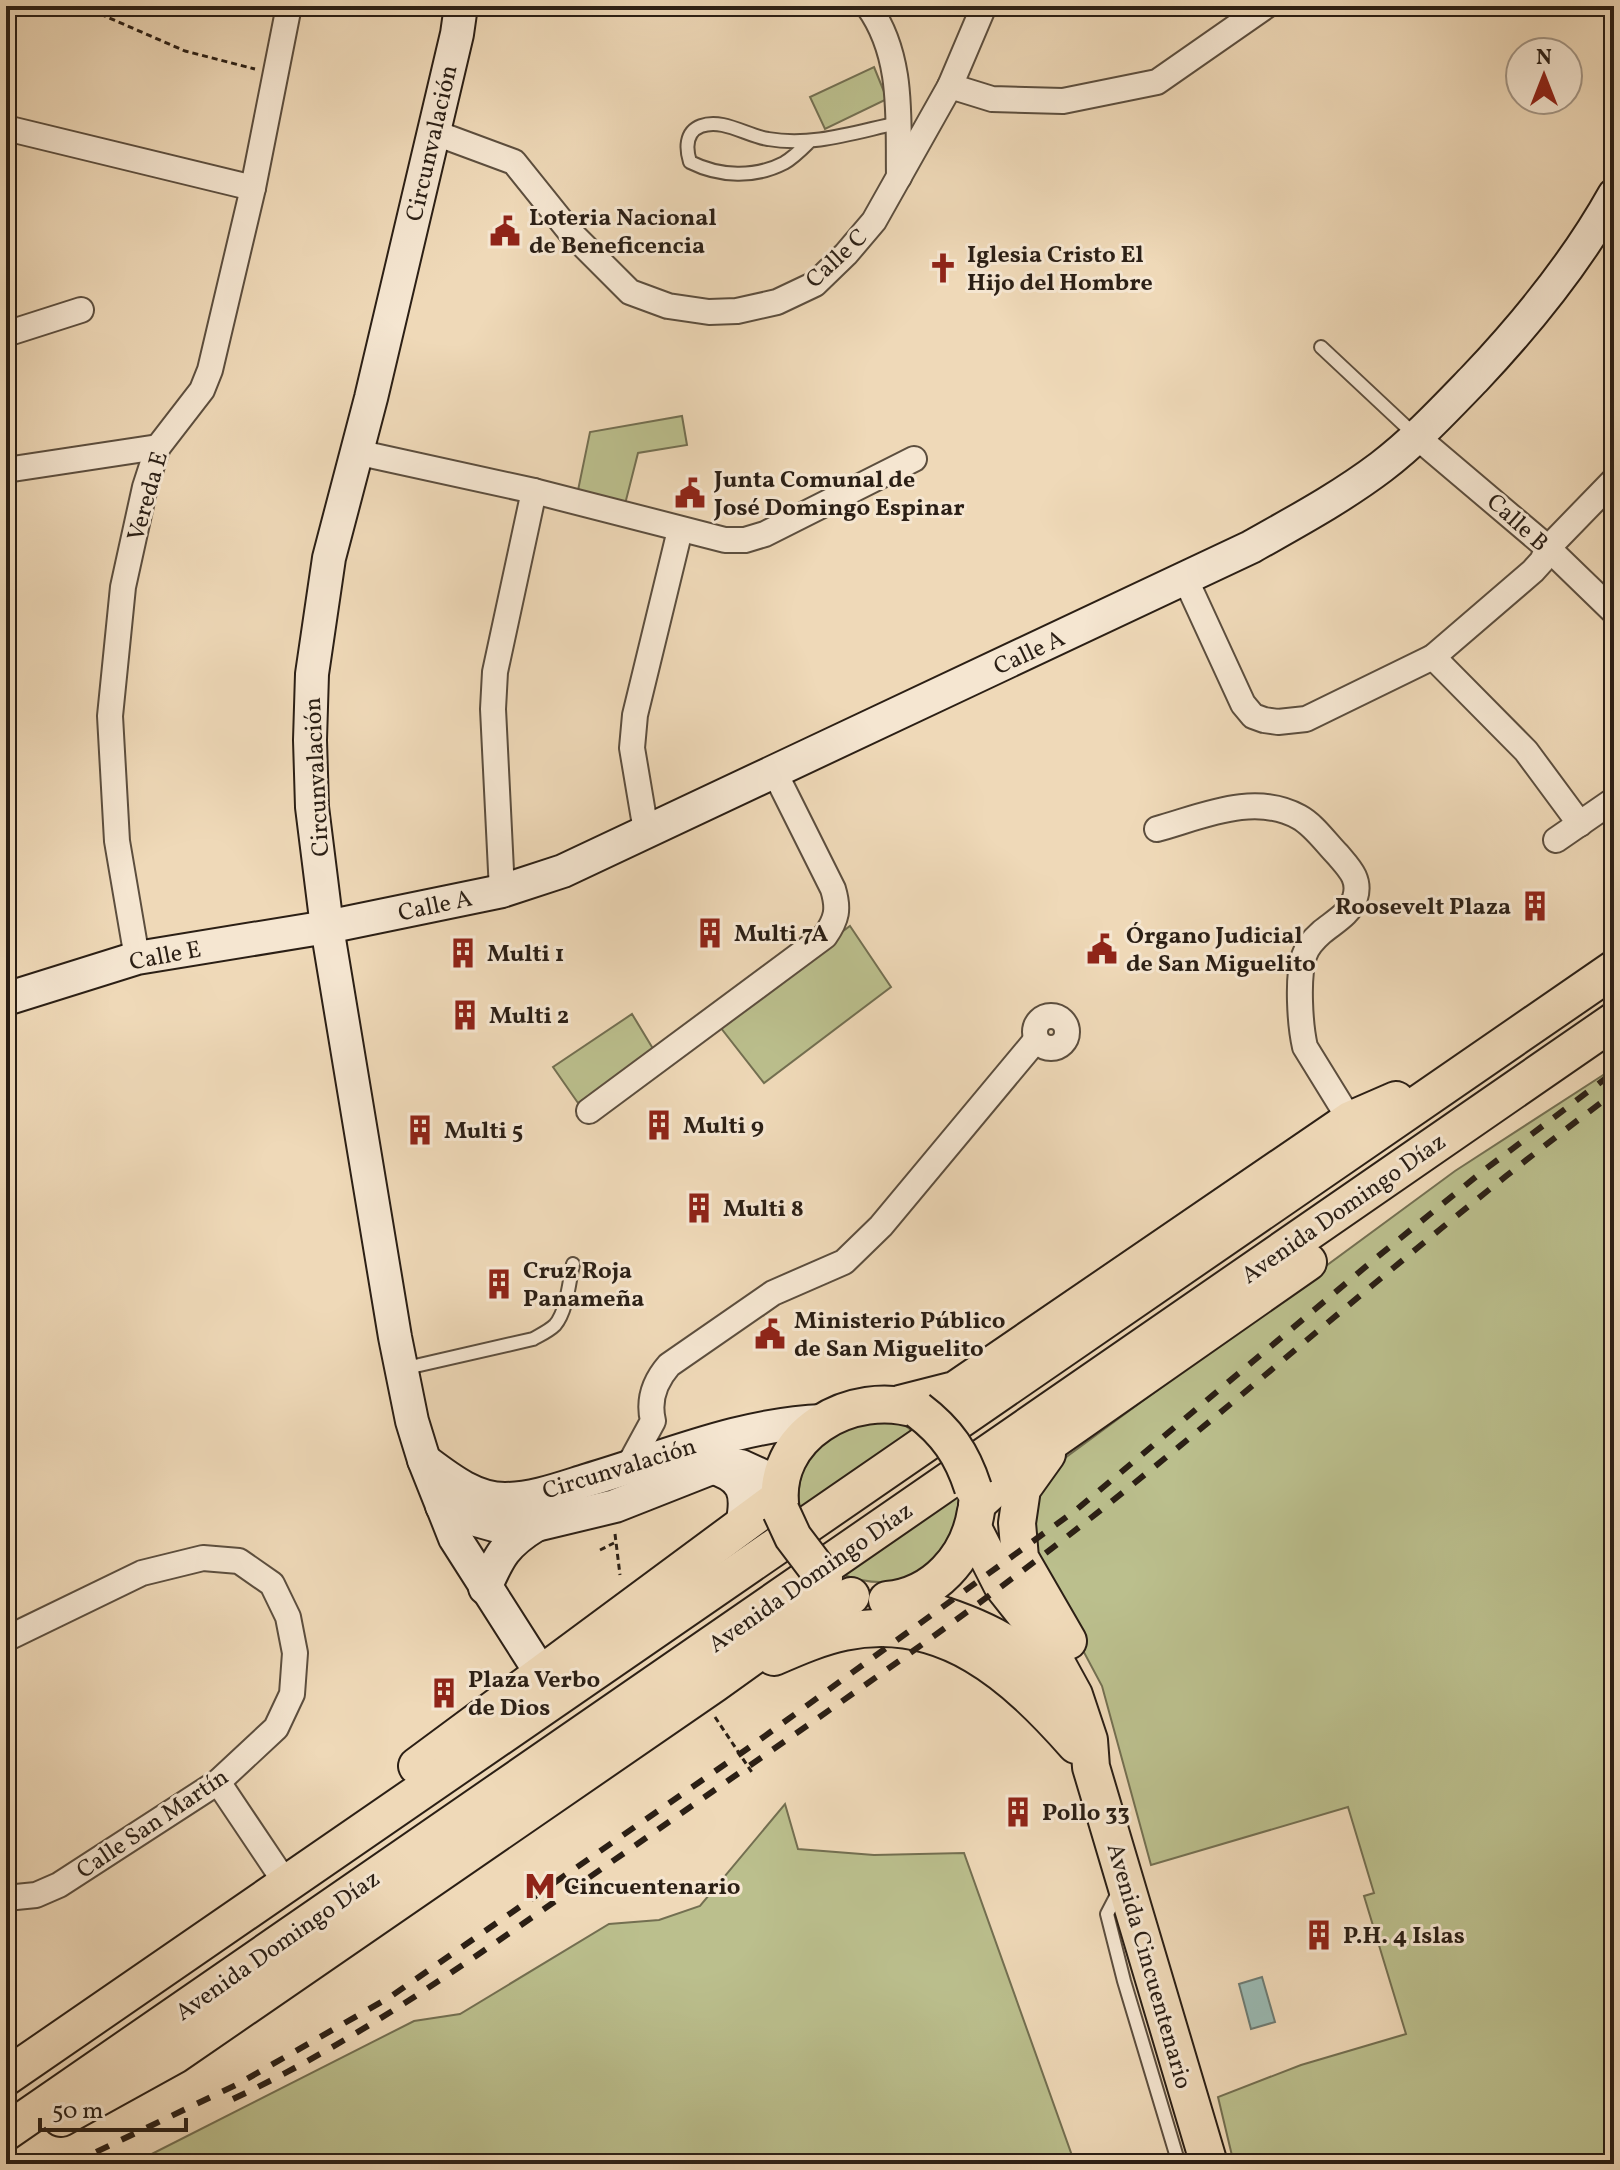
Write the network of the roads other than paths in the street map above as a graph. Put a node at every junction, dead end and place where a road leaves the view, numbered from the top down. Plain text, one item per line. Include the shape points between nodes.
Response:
1 (289, 6) edge
2 (461, 6) edge
3 (868, 6) edge
4 (984, 6) edge
5 (1266, 6) edge
6 (950, 86) junction
7 (898, 123) junction
8 (6, 128) edge
9 (433, 132) junction
10 (809, 142) junction
11 (899, 179) junction
12 (253, 188) junction
13 (1614, 195) edge
14 (81, 310) dead end
15 (6, 334) edge
16 (1321, 347) dead end
17 (1417, 437) junction
18 (158, 447) junction
19 (356, 452) junction
20 (914, 459) dead end
21 (6, 470) edge
22 (1614, 480) edge
23 (534, 491) junction
24 (680, 530) junction
25 (1548, 548) junction
26 (1185, 578) junction
27 (1614, 612) edge
28 (1433, 657) junction
29 (774, 771) junction
30 (1614, 800) edge
31 (1580, 824) junction
32 (1157, 829) dead end
33 (646, 831) junction
34 (1556, 840) dead end
35 (502, 891) junction
36 (327, 927) junction
37 (137, 958) junction
38 (1614, 969) edge
39 (6, 999) edge
40 (1600, 1031) edge
41 (1036, 1040) dead end
42 (1474, 1065) junction
43 (589, 1111) dead end
44 (1350, 1120) junction
45 (573, 1264) dead end
46 (402, 1369) junction
47 (909, 1407) junction
48 (653, 1421) junction
49 (823, 1421) junction
50 (1069, 1430) junction
51 (706, 1455) junction
52 (424, 1460) junction
53 (628, 1467) junction
54 (780, 1497) junction
55 (442, 1506) junction
56 (974, 1507) junction
57 (536, 1525) junction
58 (742, 1525) junction
59 (837, 1587) junction
60 (485, 1588) junction
61 (895, 1600) junction
62 (6, 1639) edge
63 (541, 1673) junction
64 (707, 1689) junction
65 (1085, 1751) junction
66 (218, 1782) junction
67 (277, 1870) junction
68 (1125, 1879) junction
69 (6, 1898) edge
70 (6, 2076) edge
71 (6, 2132) edge
72 (6, 2146) edge
73 (1179, 2164) edge
74 (1209, 2164) edge

1 - 12 street, Vereda E
2 - 9 main road, Circunvalación
3 - 7 street via 889,41
4 - 6 street, Calle C
5 - 6 street via 1157,82 1063,101 992,99
6 - 11 street, Calle C
7 - 10 lane
7 - 11 street
8 - 12 street
9 - 11 street, Calle C via 514,162 571,233 630,292 668,306 709,312 777,302 815,284 874,221
9 - 19 main road, Circunvalación
10 - 10 lane via 767,139 711,124 698,126 686,149 690,162 730,174 786,162
12 - 18 street, Vereda E via 210,370 202,390
13 - 17 main road, Calle A via 1563,275 1519,331
14 - 15 street
16 - 17 lane
17 - 25 street, Calle B
17 - 26 main road, Calle A via 1324,507
18 - 21 street
18 - 37 street, Vereda E via 123,587 110,716 117,841
19 - 23 street
19 - 36 main road, Circunvalación via 329,558 312,674 312,807
20 - 24 street via 765,534 725,540
22 - 25 street
23 - 24 street
23 - 35 street via 495,672
24 - 33 street via 635,715 632,748
25 - 27 street, Calle B
25 - 28 street via 1533,571
26 - 28 street via 1243,704 1264,720 1306,719
26 - 29 main road, Calle A
28 - 31 street via 1526,751
29 - 33 main road, Calle A
29 - 43 street via 833,889 836,920 825,936
30 - 31 street
31 - 34 street
32 - 44 street via 1242,807 1270,808 1310,825 1354,874 1351,907 1311,943 1301,977 1305,1047
33 - 35 main road, Calle A via 563,871
35 - 36 main road, Calle A
36 - 37 main road, Calle E
36 - 46 main road, Circunvalación
37 - 39 main road, Calle E
38 - 42 main road, Avenida Domingo Díaz
40 - 50 main road via 1499,1121
40 - 71 main road, Avenida Domingo Díaz
41 - 48 street via 881,1226 844,1262 773,1293 669,1365 653,1392
42 - 44 main road
42 - 70 main road, Avenida Domingo Díaz
44 - 47 main road via 955,1390
45 - 46 lane via 561,1315 546,1332
46 - 52 main road, Circunvalación
47 - 49 main road via 867,1404
47 - 56 main road, bridge via 938,1425 954,1443 966,1465
48 - 51 street
48 - 53 street
49 - 51 main road, Circunvalación via 794,1422
49 - 54 main road via 793,1453
50 - 56 main road via 1025,1460
50 - 65 main road via 1022,1489 1017,1523 1020,1558 1076,1658
51 - 53 main road, Circunvalación
51 - 54 main road, Circunvalación via 741,1466
51 - 57 main road, Circunvalación via 615,1506
51 - 58 main road via 743,1489
52 - 53 main road, Circunvalación via 458,1485 505,1499 544,1493
52 - 55 main road, Circunvalación
54 - 58 main road
54 - 59 main road, bridge via 793,1537
55 - 57 main road, Circunvalación via 494,1525
55 - 60 main road, Circunvalación
56 - 61 main road via 962,1554 921,1591
56 - 65 main road, Avenida Cincuentenario via 1002,1585 1040,1633 1074,1695
57 - 60 main road via 499,1556
58 - 63 main road
59 - 61 main road via 877,1601
59 - 64 main road via 810,1615
60 - 63 main road, Circunvalación
61 - 65 main road, Avenida Cincuentenario via 963,1622 1023,1655 1050,1687
62 - 66 street, Calle San Martín via 142,1573 203,1558 239,1561 272,1584 288,1617 295,1653 292,1694 276,1728
63 - 67 main road
64 - 65 main road via 845,1631 909,1631 942,1638 1001,1669
64 - 72 main road via 175,2055
65 - 68 main road, Avenida Cincuentenario
66 - 67 street
66 - 69 street, Calle San Martín via 59,1885 36,1895
67 - 70 main road
68 - 73 lane via 1107,1914
68 - 74 main road, Avenida Cincuentenario

